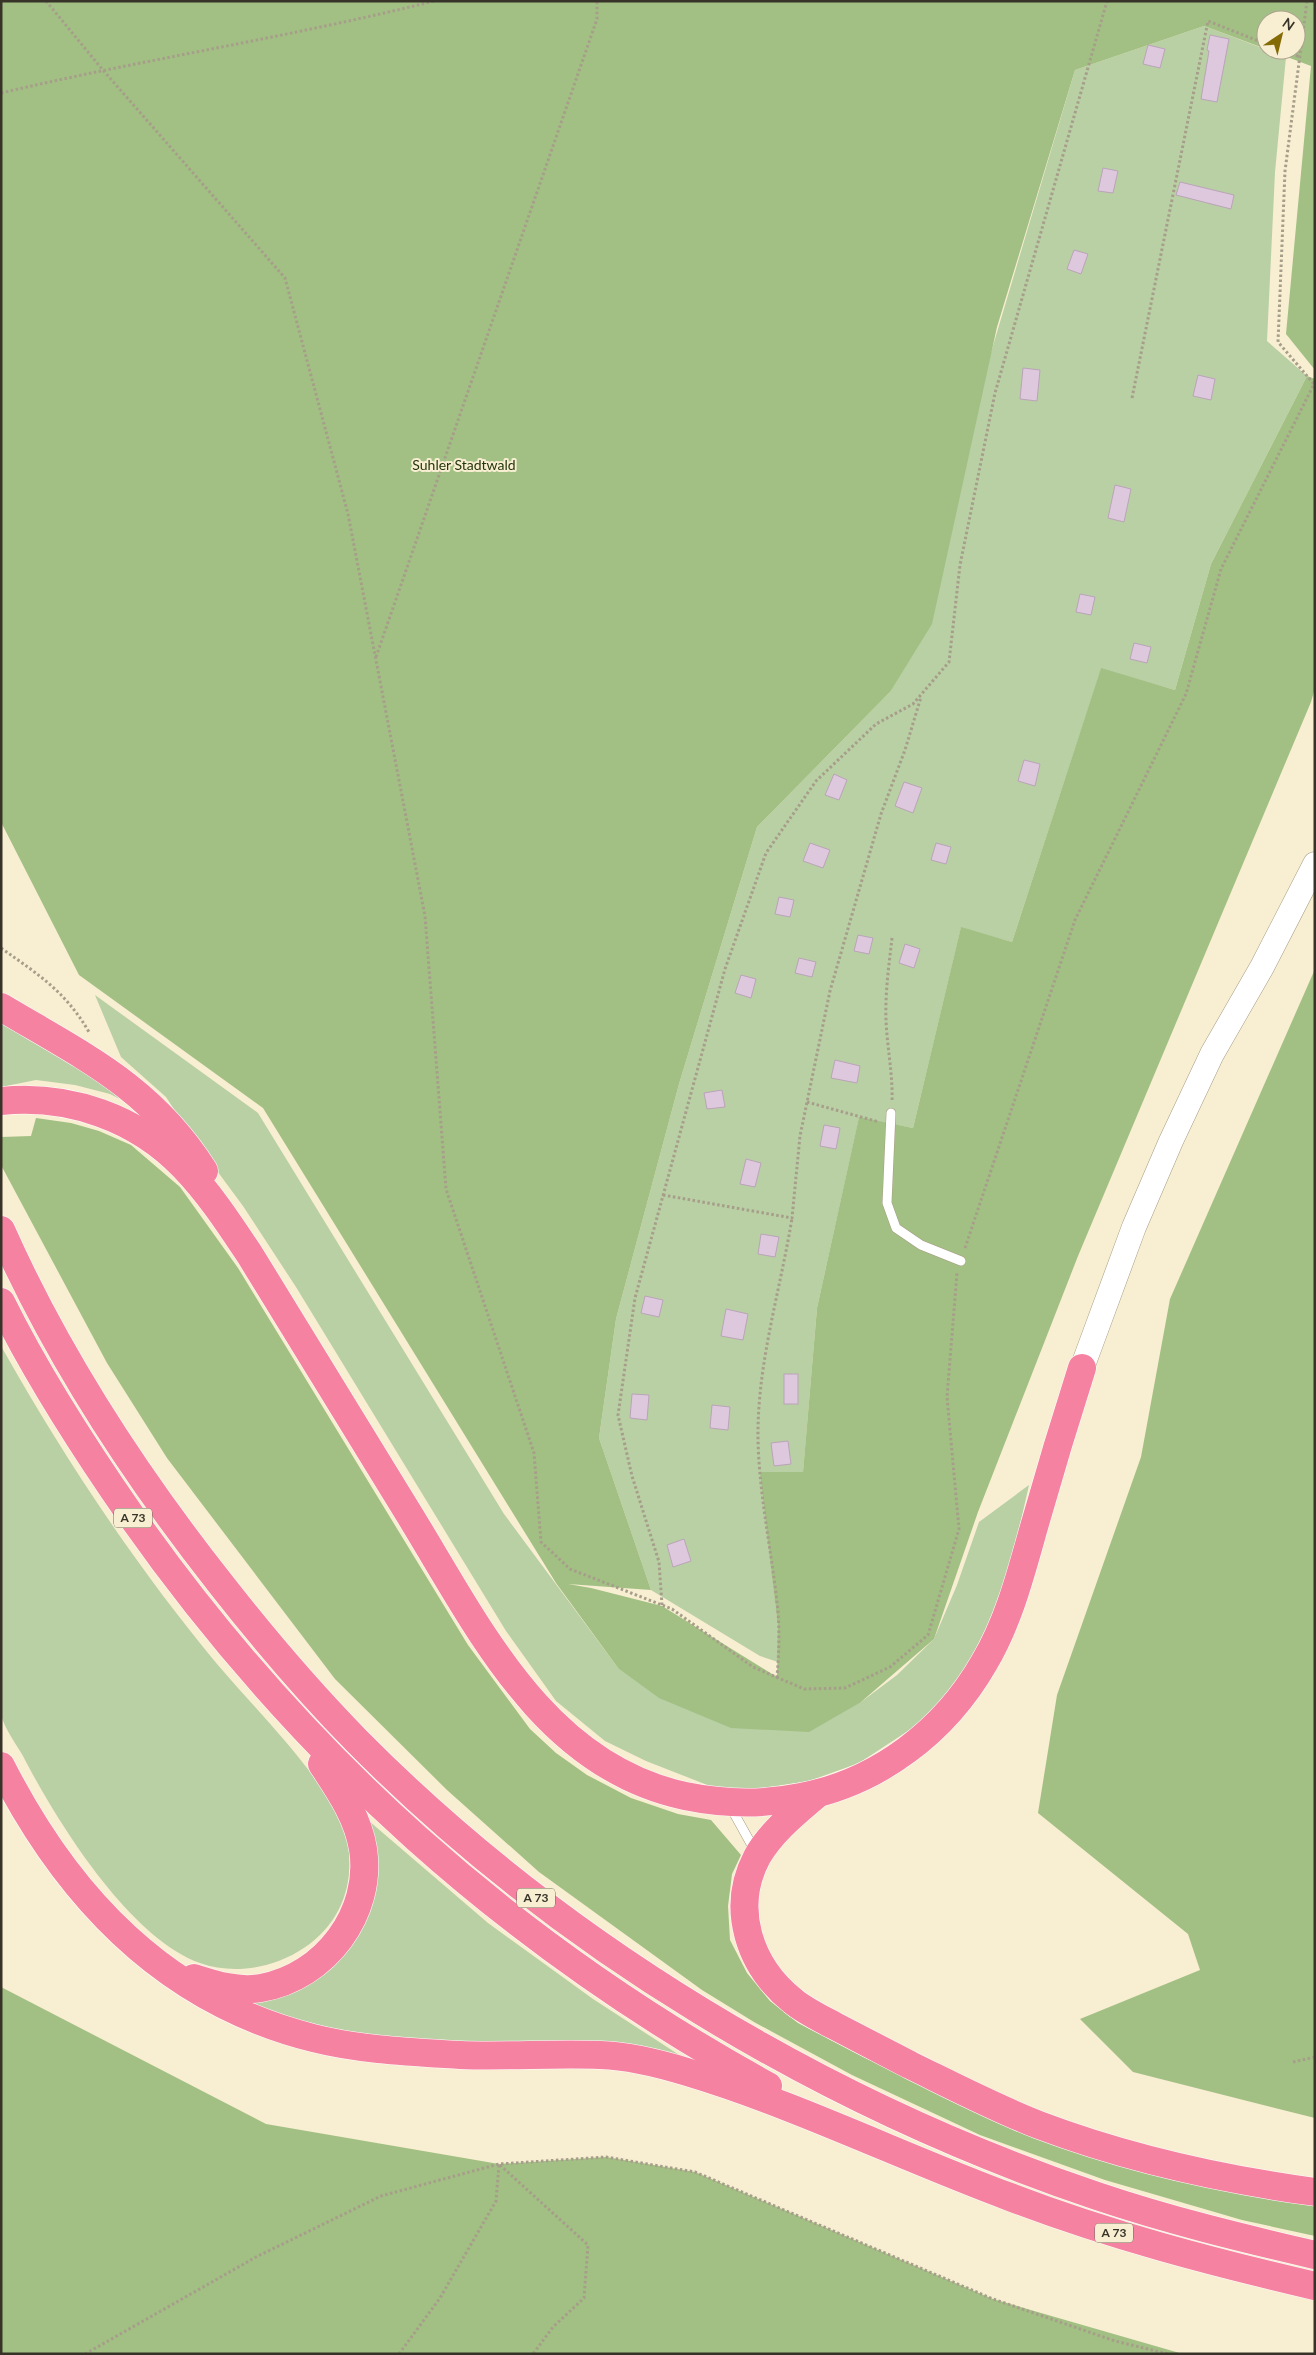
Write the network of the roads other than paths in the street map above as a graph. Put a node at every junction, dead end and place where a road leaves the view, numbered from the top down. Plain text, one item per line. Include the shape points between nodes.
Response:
1 (1315, 864) edge
2 (1, 1007) edge
3 (1, 1102) edge
4 (892, 1113) road end
5 (1, 1230) edge
6 (250, 1256) junction
7 (961, 1261) road end
8 (1, 1302) edge
9 (1082, 1368) joint
10 (291, 1716) junction
11 (1, 1766) edge
12 (818, 1793) junction
13 (729, 1803) junction
14 (758, 1856) junction
15 (158, 1963) junction
16 (920, 2161) junction
17 (1315, 2192) edge
18 (1315, 2255) edge
19 (1315, 2286) edge

1 - 9 main road via 1212,1054 1171,1141 1134,1227
2 - 6 highway via 98,1065 151,1105 194,1155
3 - 6 highway via 37,1100 71,1104 112,1117 144,1134 172,1155 190,1174
4 - 7 lane via 887,1203 896,1228 921,1245
5 - 18 highway, A 73 via 25,1284 74,1373 133,1466 261,1635 358,1743 421,1802 519,1885 626,1964 740,2034 904,2119 968,2148 1098,2196
6 - 13 highway via 475,1620 536,1706 577,1746 627,1776 679,1795
8 - 10 highway, A 73 via 49,1390 166,1565 233,1650
9 - 12 highway via 1015,1592 999,1634 981,1668 961,1698 907,1750 874,1771
10 - 15 highway via 343,1798 358,1828 364,1849 364,1867 354,1917 337,1944 324,1956 295,1976 262,1988 212,1984
10 - 16 highway, A 73 via 338,1766 418,1841 504,1913 612,1992 760,2082
11 - 15 highway via 30,1821 60,1866 111,1924
12 - 13 highway via 771,1802
12 - 14 highway via 781,1826
13 - 14 lane
14 - 17 highway via 745,1896 744,1912 751,1948 769,1978 807,2011 1000,2108 1075,2138 1161,2165 1249,2183
15 - 16 highway via 188,1986 222,2005 312,2038 384,2049 462,2055 602,2055 663,2064 758,2097
16 - 19 highway, A 73 via 1089,2226 1232,2267

